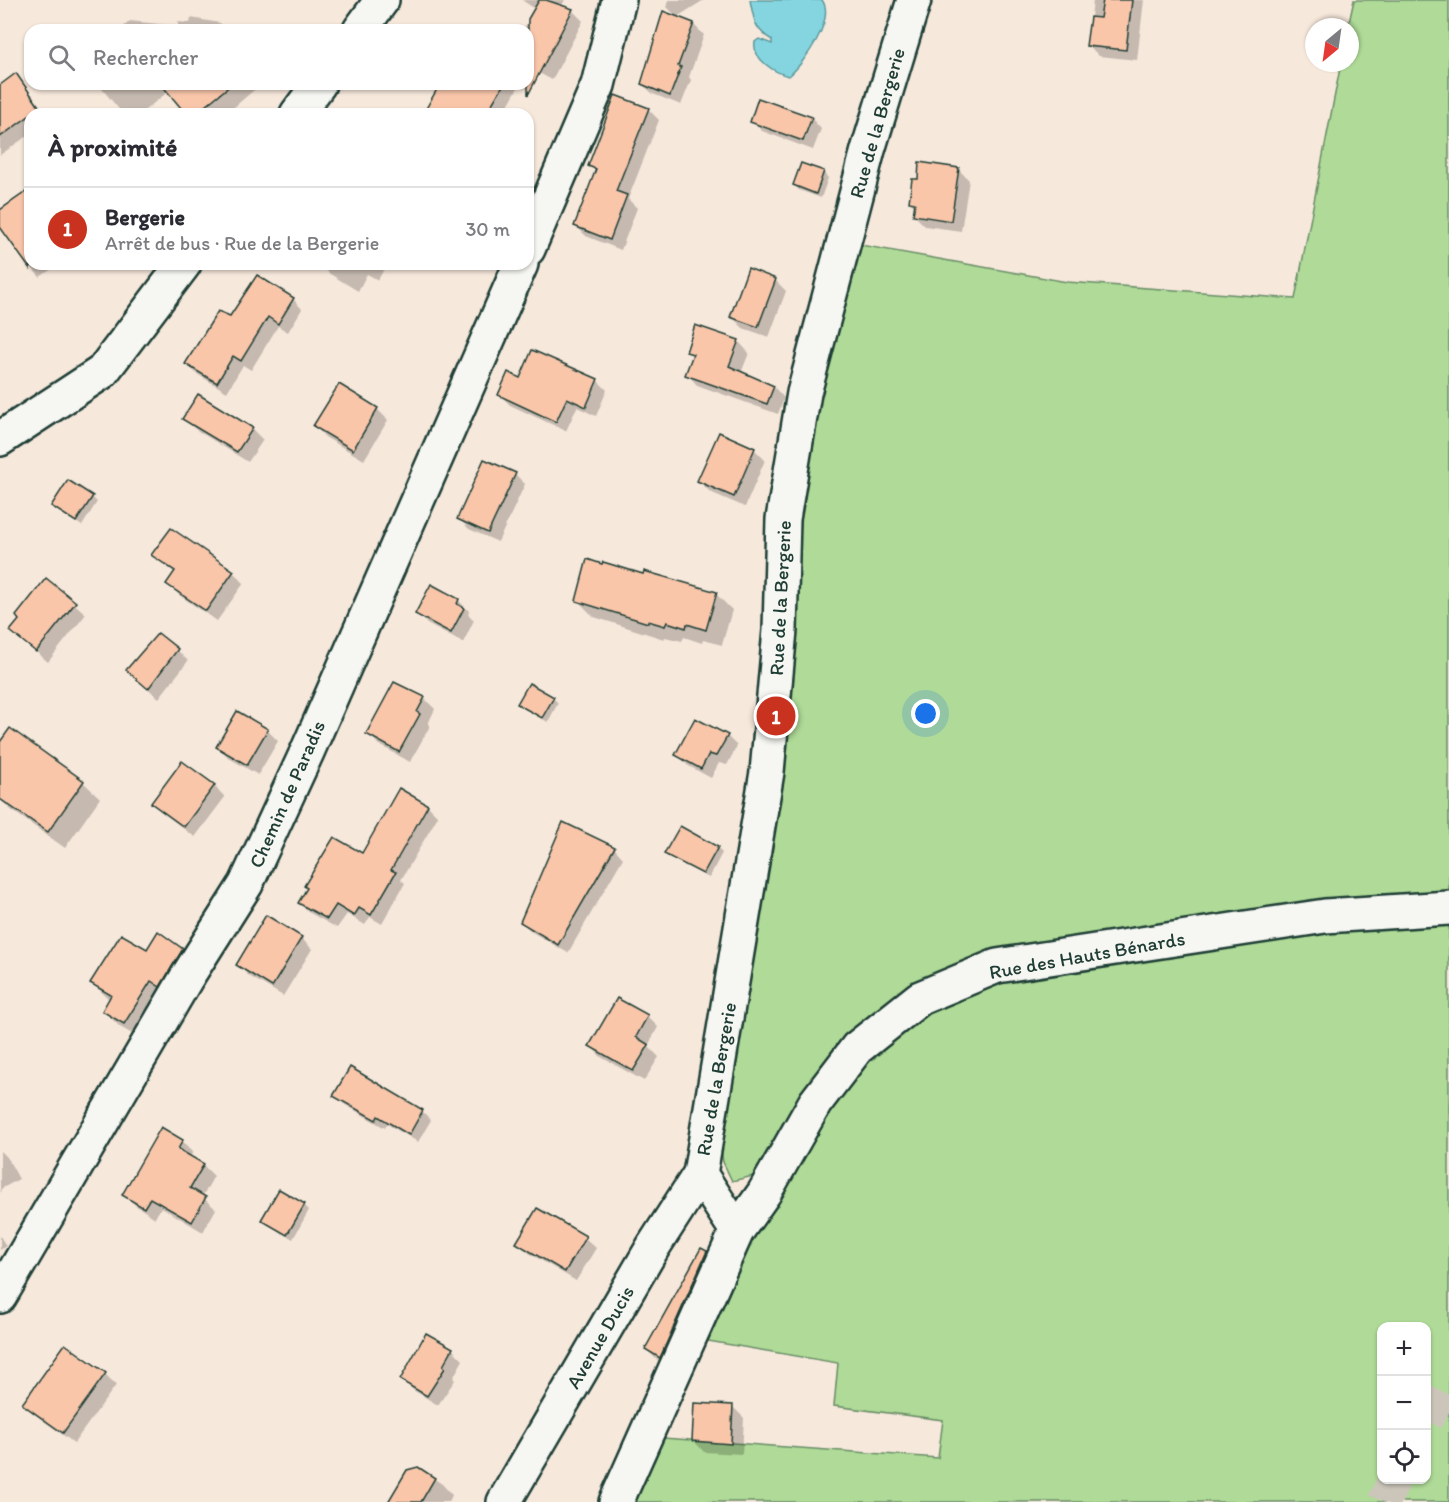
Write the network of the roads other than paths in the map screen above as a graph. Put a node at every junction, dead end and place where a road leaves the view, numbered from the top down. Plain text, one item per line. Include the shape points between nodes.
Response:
1 (382, 0) edge
2 (619, 0) edge
3 (914, 0) edge
4 (364, 24) edge
5 (315, 90) edge
6 (301, 108) edge
7 (534, 235) edge
8 (179, 270) edge
9 (518, 270) edge
10 (0, 439) edge
11 (1449, 908) edge
12 (700, 1174) junction
13 (737, 1231) junction
14 (0, 1296) edge
15 (504, 1502) edge
16 (616, 1502) edge

1 - 4 street
2 - 7 street via 598,85
3 - 12 street, Rue de la Bergerie via 868,150 804,393 783,519 780,630 767,772
5 - 6 street
8 - 10 street via 102,372
9 - 14 street, Chemin de Paradis via 246,884
11 - 13 street, Rue des Hauts Bénards via 1325,916 997,966 920,998 857,1048 815,1103 764,1193
12 - 13 street, Rue de la Bergerie
12 - 15 street, Avenue Ducis
13 - 16 street, Rue des Hauts Bénards

